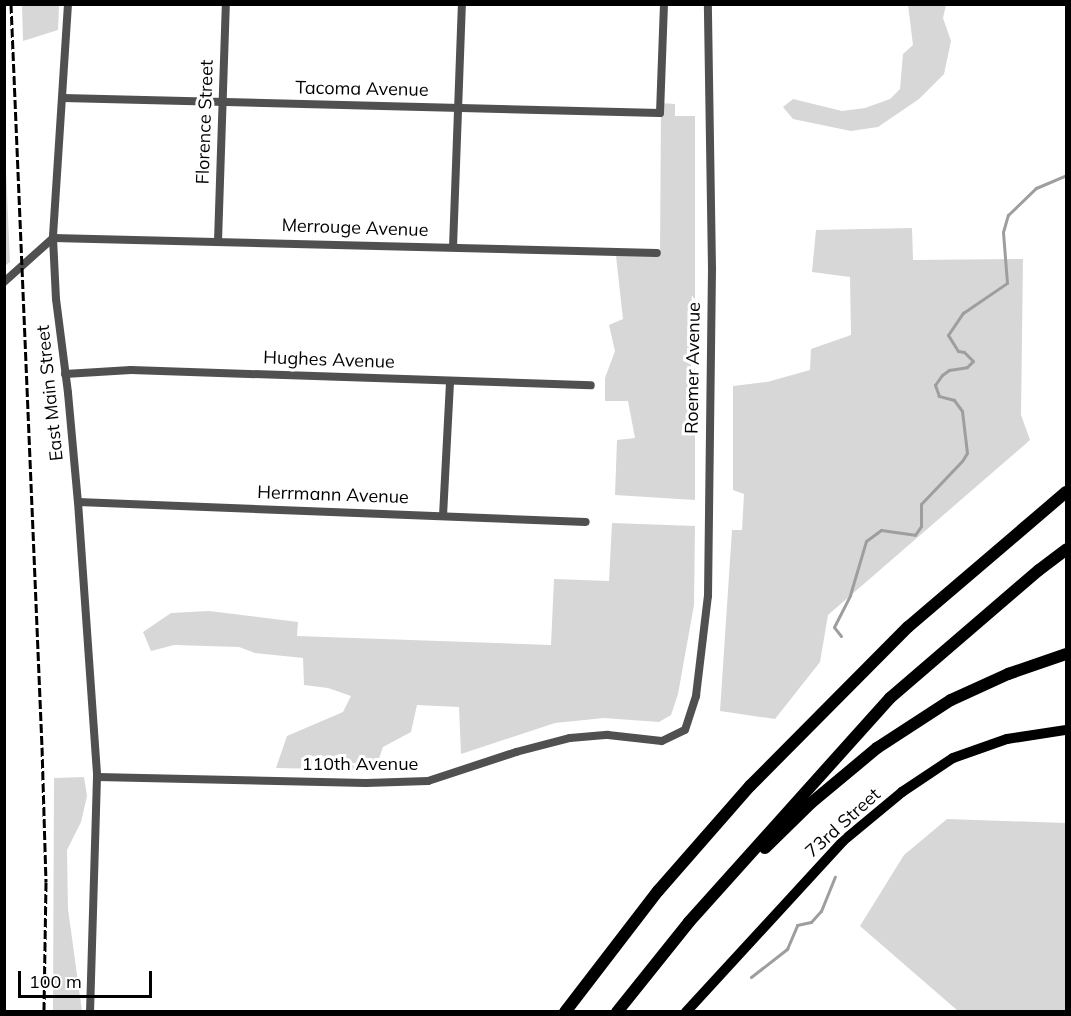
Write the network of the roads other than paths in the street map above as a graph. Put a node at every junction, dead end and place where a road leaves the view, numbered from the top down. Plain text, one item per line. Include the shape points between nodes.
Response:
1 (68, 4) edge
2 (225, 4) edge
3 (462, 4) edge
4 (664, 4) edge
5 (708, 4) edge
6 (63, 98) junction
7 (222, 102) junction
8 (458, 108) junction
9 (53, 238) junction
10 (218, 241) junction
11 (453, 248) junction
12 (657, 253) dead end
13 (4, 282) edge
14 (65, 374) junction
15 (450, 381) junction
16 (591, 385) dead end
17 (1066, 492) edge
18 (78, 502) junction
19 (443, 516) junction
20 (586, 522) dead end
21 (1066, 550) edge
22 (1066, 654) edge
23 (686, 730) joint
24 (1066, 730) edge
25 (97, 777) junction
26 (689, 922) junction
27 (90, 1011) edge
28 (565, 1011) edge
29 (618, 1011) edge
30 (686, 1011) edge

1 - 6 street, East Main Street
2 - 7 street, Florence Street
3 - 8 street
4 - 8 street, Tacoma Avenue via 660,113
5 - 23 street, Roemer Avenue via 712,270 708,596 696,696
6 - 7 street, Tacoma Avenue
6 - 9 street, East Main Street
7 - 8 street, Tacoma Avenue
7 - 10 street, Florence Street
8 - 11 street
9 - 10 street, Merrouge Avenue
9 - 13 street
9 - 14 street, East Main Street
10 - 11 street, Merrouge Avenue
11 - 12 street, Merrouge Avenue
14 - 15 street, Hughes Avenue via 131,370
14 - 18 street, East Main Street
15 - 16 street, Hughes Avenue
15 - 19 street
17 - 28 highway via 908,627 750,786 658,891
18 - 19 street, Herrmann Avenue
18 - 25 street, East Main Street
19 - 20 street, Herrmann Avenue
21 - 26 highway via 890,698
22 - 26 highway via 951,700 877,748 811,803
23 - 25 street, 110th Avenue via 662,741 608,735 570,738 428,781
24 - 30 main road, 73rd Street via 1007,739 953,758 902,792 843,841
25 - 27 street, East Main Street
26 - 29 highway

